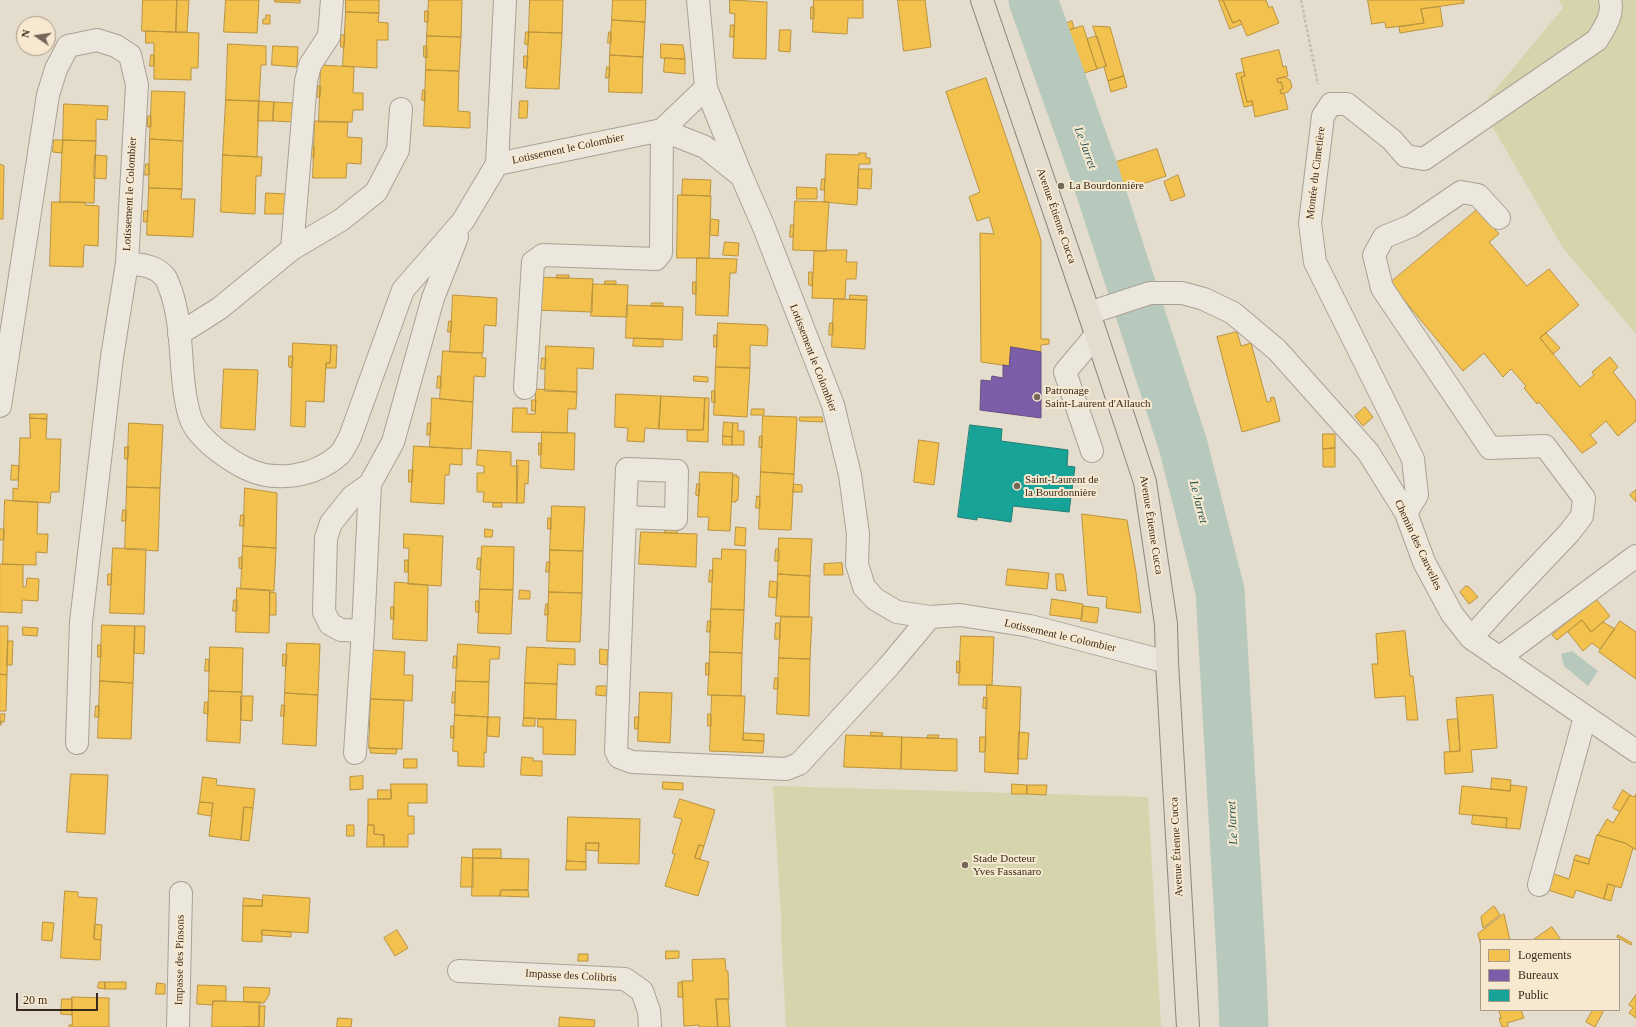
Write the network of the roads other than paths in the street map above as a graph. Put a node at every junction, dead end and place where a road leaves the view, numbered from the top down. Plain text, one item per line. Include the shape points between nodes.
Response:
1 (332, 0) edge
2 (505, 0) edge
3 (698, 0) edge
4 (982, 0) edge
5 (1610, 0) edge
6 (706, 88) junction
7 (401, 109) dead end
8 (662, 130) junction
9 (496, 164) junction
10 (742, 177) junction
11 (1498, 218) dead end
12 (463, 221) junction
13 (292, 249) junction
14 (127, 263) junction
15 (1089, 313) junction
16 (179, 334) junction
17 (1096, 334) junction
18 (525, 388) dead end
19 (0, 406) edge
20 (1092, 451) dead end
21 (370, 484) junction
22 (1406, 513) junction
23 (625, 517) dead end
24 (1636, 556) edge
25 (930, 617) junction
26 (363, 631) junction
27 (1471, 638) junction
28 (1499, 658) junction
29 (1167, 662) junction
30 (1585, 717) junction
31 (77, 743) dead end
32 (1636, 751) edge
33 (355, 753) dead end
34 (1539, 885) dead end
35 (181, 893) dead end
36 (459, 971) dead end
37 (178, 1027) edge
38 (650, 1027) edge
39 (1188, 1027) edge

1 - 13 street via 329,36 310,65 306,80
2 - 9 street, Lotissement le Colombier
3 - 6 street, Lotissement le Colombier
4 - 15 main road, Avenue Étienne Cucca
5 - 22 street, Montée du Cimetière via 1612,5 1608,22 1597,40 1424,159 1406,156 1392,140 1348,104 1331,104 1323,116 1310,223 1315,262 1413,459 1417,496
6 - 8 street
6 - 10 street, Lotissement le Colombier
7 - 13 street via 398,150 376,192 340,220
8 - 9 street, Lotissement le Colombier
8 - 10 street, Lotissement le Colombier via 705,147
8 - 18 street via 661,253 656,259 543,255 533,262
9 - 12 street, Lotissement le Colombier
10 - 25 street, Lotissement le Colombier via 833,405 850,475 858,534 857,564 864,587 875,599 897,612
11 - 27 street via 1478,195 1461,192 1411,226 1384,237 1374,255 1382,288 1490,448 1545,446 1584,498 1582,516 1569,533
12 - 16 street, Lotissement le Colombier via 403,290 350,437 340,454 324,466 288,477 264,475 229,460 205,440 190,419
12 - 21 street via 433,298 393,442
13 - 16 street via 220,308
14 - 16 street, Lotissement le Colombier via 150,266 166,278 176,305
14 - 19 street, Lotissement le Colombier via 137,85 130,55 116,46 97,40 68,46 56,69 48,95
14 - 31 street via 112,357 81,622
15 - 17 main road, Avenue Étienne Cucca
15 - 22 street, Chemin des Cauvelles via 1150,293 1182,293 1204,299 1233,313 1277,350 1368,452
17 - 20 street via 1065,372
17 - 29 main road, Avenue Étienne Cucca via 1145,482 1166,624
21 - 26 street
21 - 26 street via 343,507 330,523 326,538 324,612 330,624 341,630
22 - 27 street, Chemin des Cauvelles via 1424,562 1452,614
23 - 25 street via 616,751 619,757 632,762 786,769 799,764
24 - 28 street
25 - 29 street, Lotissement le Colombier via 960,615 1030,626
26 - 33 street
27 - 28 street, Chemin des Cauvelles
28 - 30 street, Chemin des Cauvelles
29 - 39 main road, Avenue Étienne Cucca
30 - 32 street, Chemin des Cauvelles
30 - 34 street
35 - 37 street, Impasse des Pinsons
36 - 38 street, Impasse des Colibris via 625,979 642,991 649,1011

